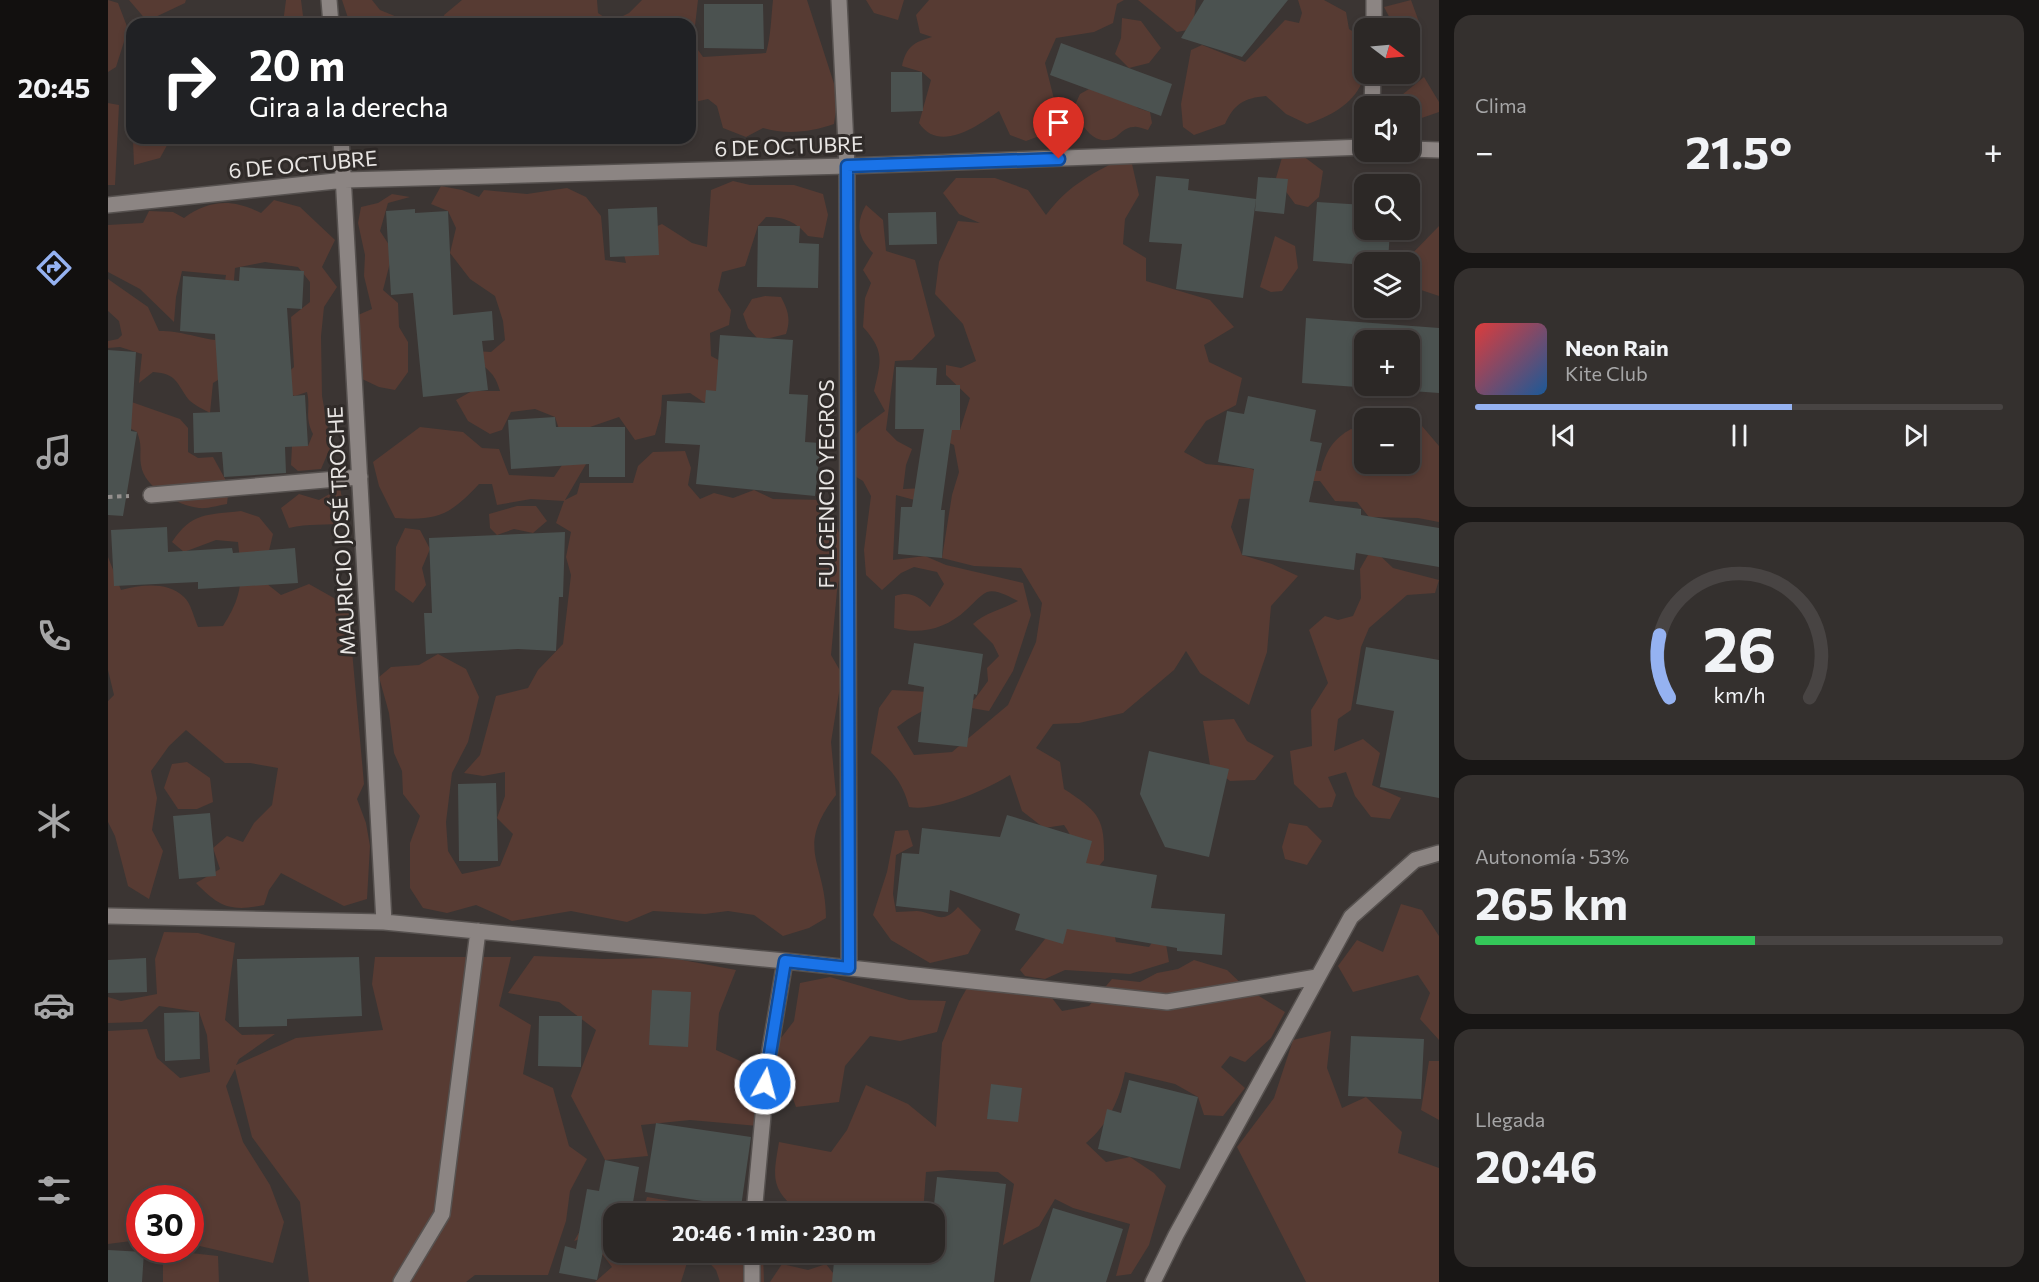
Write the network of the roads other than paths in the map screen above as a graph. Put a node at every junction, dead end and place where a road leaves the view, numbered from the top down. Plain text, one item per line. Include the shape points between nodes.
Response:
1 (329, 0) edge
2 (839, 0) edge
3 (1374, 0) edge
4 (330, 18) edge
5 (1374, 18) edge
6 (342, 144) edge
7 (1354, 147) edge
8 (1420, 149) edge
9 (1439, 150) edge
10 (847, 166) junction
11 (345, 180) junction
12 (108, 204) edge
13 (360, 477) junction
14 (151, 495) dead end
15 (1439, 853) edge
16 (108, 916) edge
17 (384, 922) junction
18 (478, 931) junction
19 (785, 961) junction
20 (849, 968) junction
21 (1317, 977) junction
22 (755, 1203) edge
23 (752, 1263) edge
24 (401, 1282) edge
25 (752, 1282) edge
26 (1153, 1282) edge

1 - 4 street
2 - 10 street, FULGENCIO YEGROS
3 - 5 street
6 - 11 street, MAURICIO JOSÉ TROCHE
7 - 10 street, 6 DE OCTUBRE
8 - 9 street
10 - 11 street, 6 DE OCTUBRE
10 - 20 street, FULGENCIO YEGROS
11 - 12 street, 6 DE OCTUBRE
11 - 13 street, MAURICIO JOSÉ TROCHE
13 - 14 street
13 - 17 street, MAURICIO JOSÉ TROCHE
15 - 21 street via 1415,860 1351,917
16 - 17 street
17 - 18 street
18 - 19 street
18 - 24 street via 442,1214
19 - 20 street
19 - 22 street via 768,1060
20 - 21 street via 1167,1002
21 - 26 street
23 - 25 street

